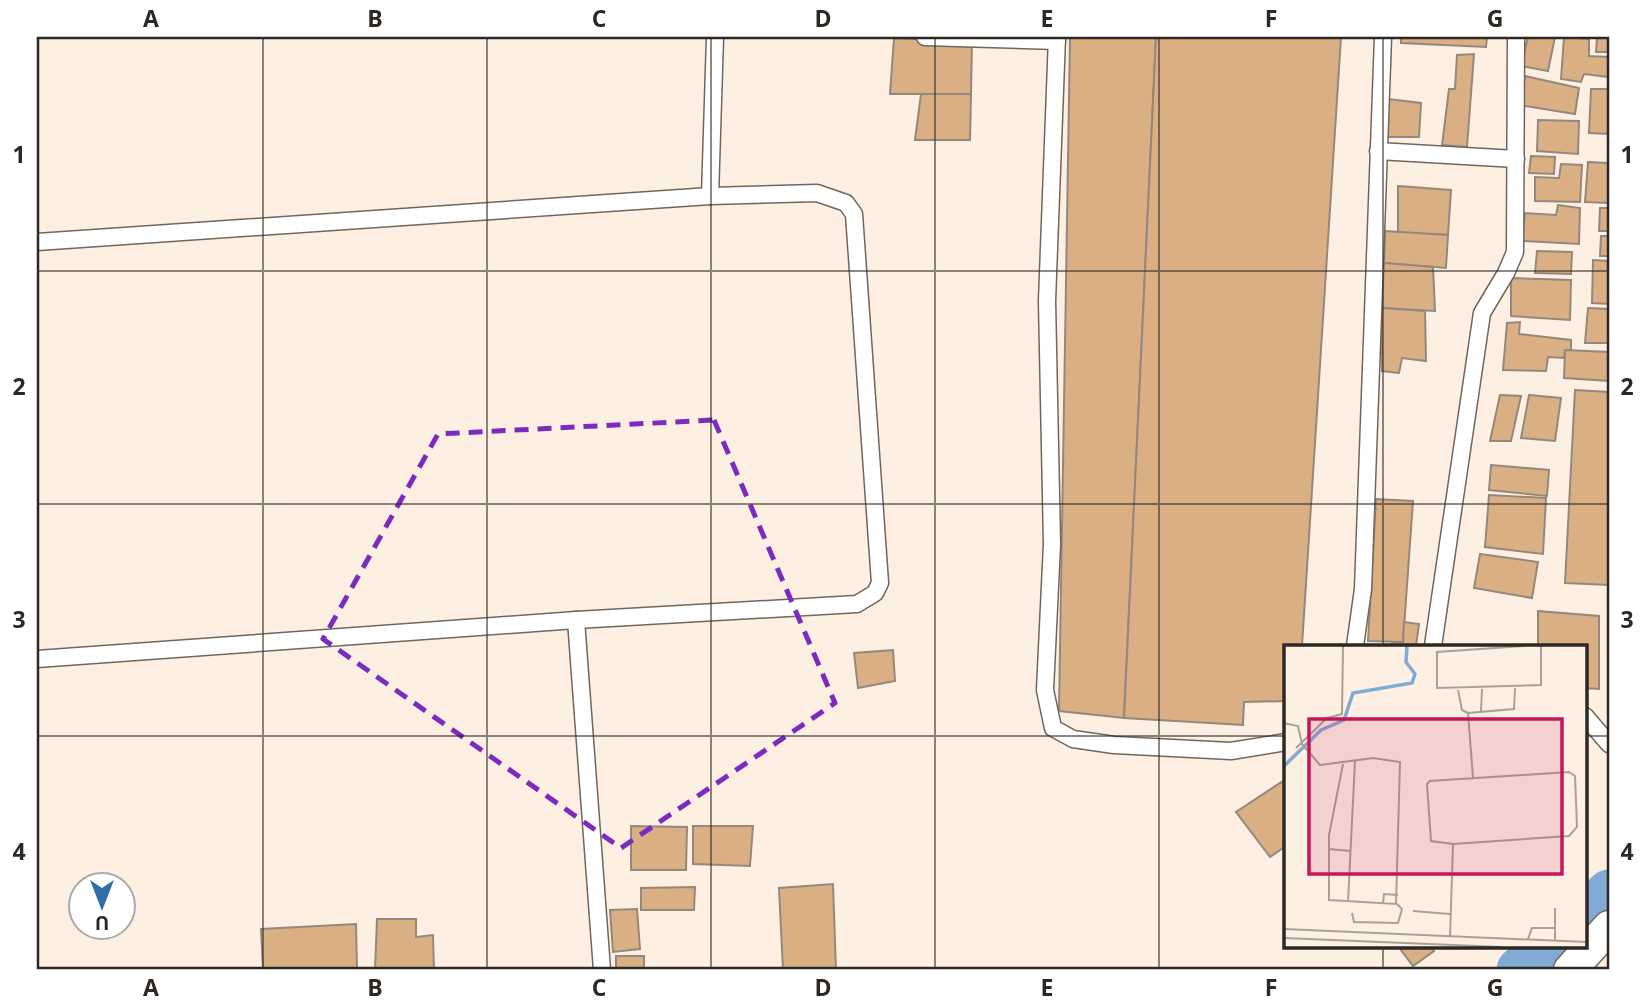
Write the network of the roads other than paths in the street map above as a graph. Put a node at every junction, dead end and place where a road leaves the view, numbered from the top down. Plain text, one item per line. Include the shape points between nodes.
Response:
1 (715, 37) edge
2 (925, 37) edge
3 (1383, 37) edge
4 (1516, 37) edge
5 (1057, 39) edge
6 (1378, 151) junction
7 (1516, 159) junction
8 (710, 196) junction
9 (37, 242) edge
10 (576, 620) junction
11 (1355, 645) edge
12 (1433, 645) edge
13 (37, 659) edge
14 (1586, 717) edge
15 (1284, 742) edge
16 (1609, 744) edge
17 (1609, 927) edge
18 (602, 970) edge
19 (1570, 970) edge

1 - 8 lane
2 - 5 lane
3 - 6 lane
4 - 7 lane
5 - 15 lane via 1047,301 1052,544 1045,691 1053,728 1073,739 1114,745 1231,751
6 - 7 lane
6 - 11 lane via 1363,589
7 - 12 lane via 1514,252 1482,313
8 - 9 lane
8 - 10 lane via 817,193 846,203 854,214 880,583 875,593 857,604
10 - 13 lane
10 - 18 lane
14 - 16 lane
17 - 19 street

